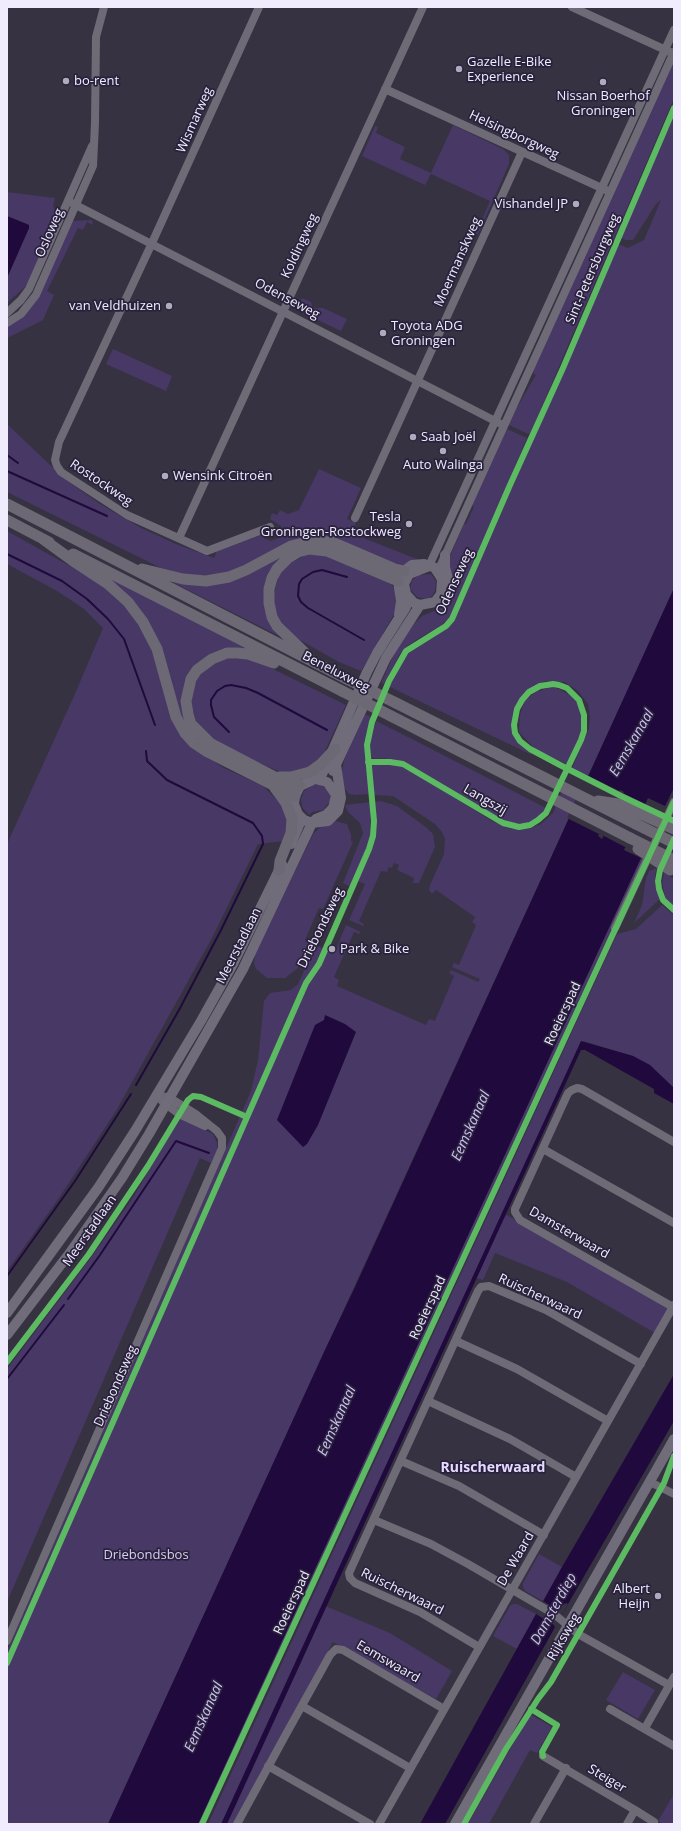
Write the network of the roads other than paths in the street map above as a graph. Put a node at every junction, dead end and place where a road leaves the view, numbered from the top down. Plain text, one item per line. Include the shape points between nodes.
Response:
1 (104, 7) edge
2 (259, 7) edge
3 (423, 7) edge
4 (572, 7) edge
5 (586, 10) edge
6 (674, 30) edge
7 (665, 50) junction
8 (674, 52) edge
9 (385, 89) junction
10 (94, 141) junction
11 (522, 152) junction
12 (606, 190) junction
13 (68, 200) junction
14 (76, 204) junction
15 (152, 243) junction
16 (283, 311) junction
17 (7, 313) edge
18 (7, 323) edge
19 (417, 381) junction
20 (495, 421) junction
21 (503, 425) junction
22 (7, 504) edge
23 (355, 518) dead end
24 (7, 520) edge
25 (270, 527) dead end
26 (179, 538) junction
27 (44, 539) junction
28 (445, 555) junction
29 (122, 563) junction
30 (430, 567) junction
31 (404, 571) junction
32 (401, 583) junction
33 (404, 597) junction
34 (420, 605) junction
35 (404, 619) junction
36 (313, 661) junction
37 (322, 680) junction
38 (335, 749) junction
39 (320, 779) junction
40 (274, 781) junction
41 (334, 784) junction
42 (300, 786) junction
43 (295, 796) junction
44 (585, 798) junction
45 (674, 802) edge
46 (302, 818) junction
47 (312, 823) junction
48 (674, 829) edge
49 (674, 843) edge
50 (673, 868) edge
51 (279, 870) junction
52 (615, 928) dead end
53 (157, 1095) junction
54 (168, 1102) junction
55 (674, 1142) edge
56 (543, 1149) junction
57 (674, 1223) edge
58 (673, 1306) edge
59 (7, 1313) edge
60 (7, 1335) edge
61 (456, 1342) junction
62 (641, 1364) junction
63 (428, 1401) junction
64 (608, 1420) junction
65 (674, 1439) edge
66 (401, 1461) junction
67 (576, 1477) junction
68 (650, 1482) junction
69 (674, 1494) edge
70 (374, 1520) junction
71 (544, 1535) junction
72 (512, 1590) junction
73 (569, 1626) junction
74 (7, 1641) edge
75 (479, 1647) junction
76 (674, 1677) edge
77 (669, 1685) junction
78 (302, 1706) junction
79 (610, 1708) dead end
80 (444, 1709) junction
81 (644, 1728) junction
82 (674, 1746) edge
83 (543, 1756) dead end
84 (268, 1766) junction
85 (410, 1768) junction
86 (566, 1768) junction
87 (635, 1810) junction
88 (654, 1822) dead end
89 (237, 1824) edge
90 (370, 1824) edge
91 (379, 1824) edge
92 (455, 1824) edge
93 (534, 1824) edge
94 (627, 1824) edge

1 - 10 street, Osloweg via 96,37
2 - 15 street, Wismarweg
3 - 9 street, Koldingweg
4 - 5 street
5 - 7 street
6 - 7 street, Sint-Petersburgweg
7 - 8 street
7 - 12 street, Sint-Petersburgweg
8 - 12 street, Sint-Petersburgweg
9 - 11 street, Helsingborgweg
9 - 16 street, Koldingweg
10 - 13 street, Osloweg
10 - 14 street, Osloweg via 93,166
11 - 12 street, Helsingborgweg
11 - 19 street, Moermanskweg
12 - 20 street, Sint-Petersburgweg
12 - 21 street, Sint-Petersburgweg
13 - 14 street, Odenseweg
13 - 17 street, Osloweg via 29,289
14 - 15 street, Odenseweg
14 - 18 street, Osloweg via 36,295 21,314
15 - 16 street, Odenseweg
15 - 26 street, Rostockweg via 59,442 55,460 61,472 127,515
16 - 19 street, Odenseweg
16 - 26 street, Koldingweg
19 - 20 street, Odenseweg
19 - 23 street
20 - 21 street, Odenseweg
20 - 30 street via 434,553
21 - 28 street, Odenseweg
22 - 29 highway, Beneluxweg
24 - 27 highway, Beneluxweg
25 - 26 street, Rostockweg via 207,551
27 - 37 highway, Beneluxweg
27 - 40 highway via 108,584 128,602 143,622 157,649 170,701 185,733 194,743 206,751
28 - 30 street, Odenseweg
28 - 35 main road via 450,586 447,596 437,607
29 - 31 highway via 183,579 206,581 246,570 291,546 321,541 344,547
29 - 36 highway, Beneluxweg
30 - 31 main road via 414,564
30 - 32 main road via 412,572
30 - 34 main road via 442,579 441,594 434,602
31 - 32 main road
32 - 33 main road
32 - 36 highway via 339,555 318,549 298,552 284,561 270,583 268,596 271,612 280,629
33 - 34 main road
33 - 35 main road
34 - 35 main road, Odenseweg
35 - 38 main road, Odenseweg via 367,672
35 - 41 main road, Odenseweg via 336,765
36 - 44 highway, Beneluxweg, bridge
37 - 40 highway via 237,653 227,653 212,659 197,670 191,679 186,701 191,724 197,732
37 - 50 highway, Beneluxweg, bridge via 625,835 638,849
38 - 39 main road, Odenseweg
38 - 40 highway via 310,772
39 - 41 main road
39 - 42 main road via 310,780
40 - 42 highway
40 - 43 highway
40 - 51 highway via 292,819
41 - 47 main road via 341,798 338,812 328,821
42 - 43 main road
43 - 46 main road via 294,804
44 - 48 highway, bridge via 618,804
44 - 49 highway, Beneluxweg, bridge
45 - 52 street
46 - 47 main road
46 - 51 main road, Meerstadlaan
47 - 54 main road, Meerstadlaan via 242,969
51 - 53 main road, Meerstadlaan via 233,964
53 - 54 street, Driebondsweg
53 - 59 main road, Meerstadlaan via 98,1188
54 - 60 main road, Meerstadlaan via 100,1210
54 - 74 street, Driebondsweg via 192,1121 214,1129 222,1138 220,1156
55 - 56 street, Damsterwaard via 577,1088 568,1093
56 - 57 street
56 - 58 street, Damsterwaard via 515,1209 517,1216
58 - 62 street, De Waard
61 - 62 street, Ruischerwaard via 478,1291 485,1285 546,1310
61 - 63 street, Ruischerwaard
61 - 64 street via 517,1369
62 - 64 street, De Waard
63 - 66 street, Ruischerwaard
63 - 67 street via 499,1433
64 - 67 street, De Waard
65 - 68 main road, Rijksweg
66 - 70 street, Ruischerwaard
66 - 71 street via 460,1486
67 - 71 street, De Waard
68 - 69 street
68 - 73 main road, Rijksweg
70 - 72 street via 430,1544
70 - 75 street, Ruischerwaard via 349,1573 352,1581 420,1612
71 - 72 street, De Waard
72 - 73 street, Rijksweg
72 - 75 street, De Waard
73 - 77 street, Rijksweg via 588,1640
73 - 92 main road, Rijksweg
75 - 80 street, De Waard
76 - 77 street
77 - 81 street
78 - 80 street, Eemswaard via 330,1655 339,1649
78 - 84 street, Eemswaard
78 - 85 street
79 - 81 street
80 - 85 street, De Waard
81 - 82 street
83 - 86 street, Steiger
84 - 89 street, Eemswaard
84 - 90 street
85 - 91 street, De Waard
86 - 87 street, Steiger
86 - 93 street
87 - 88 street, Steiger
87 - 94 street, Steiger

